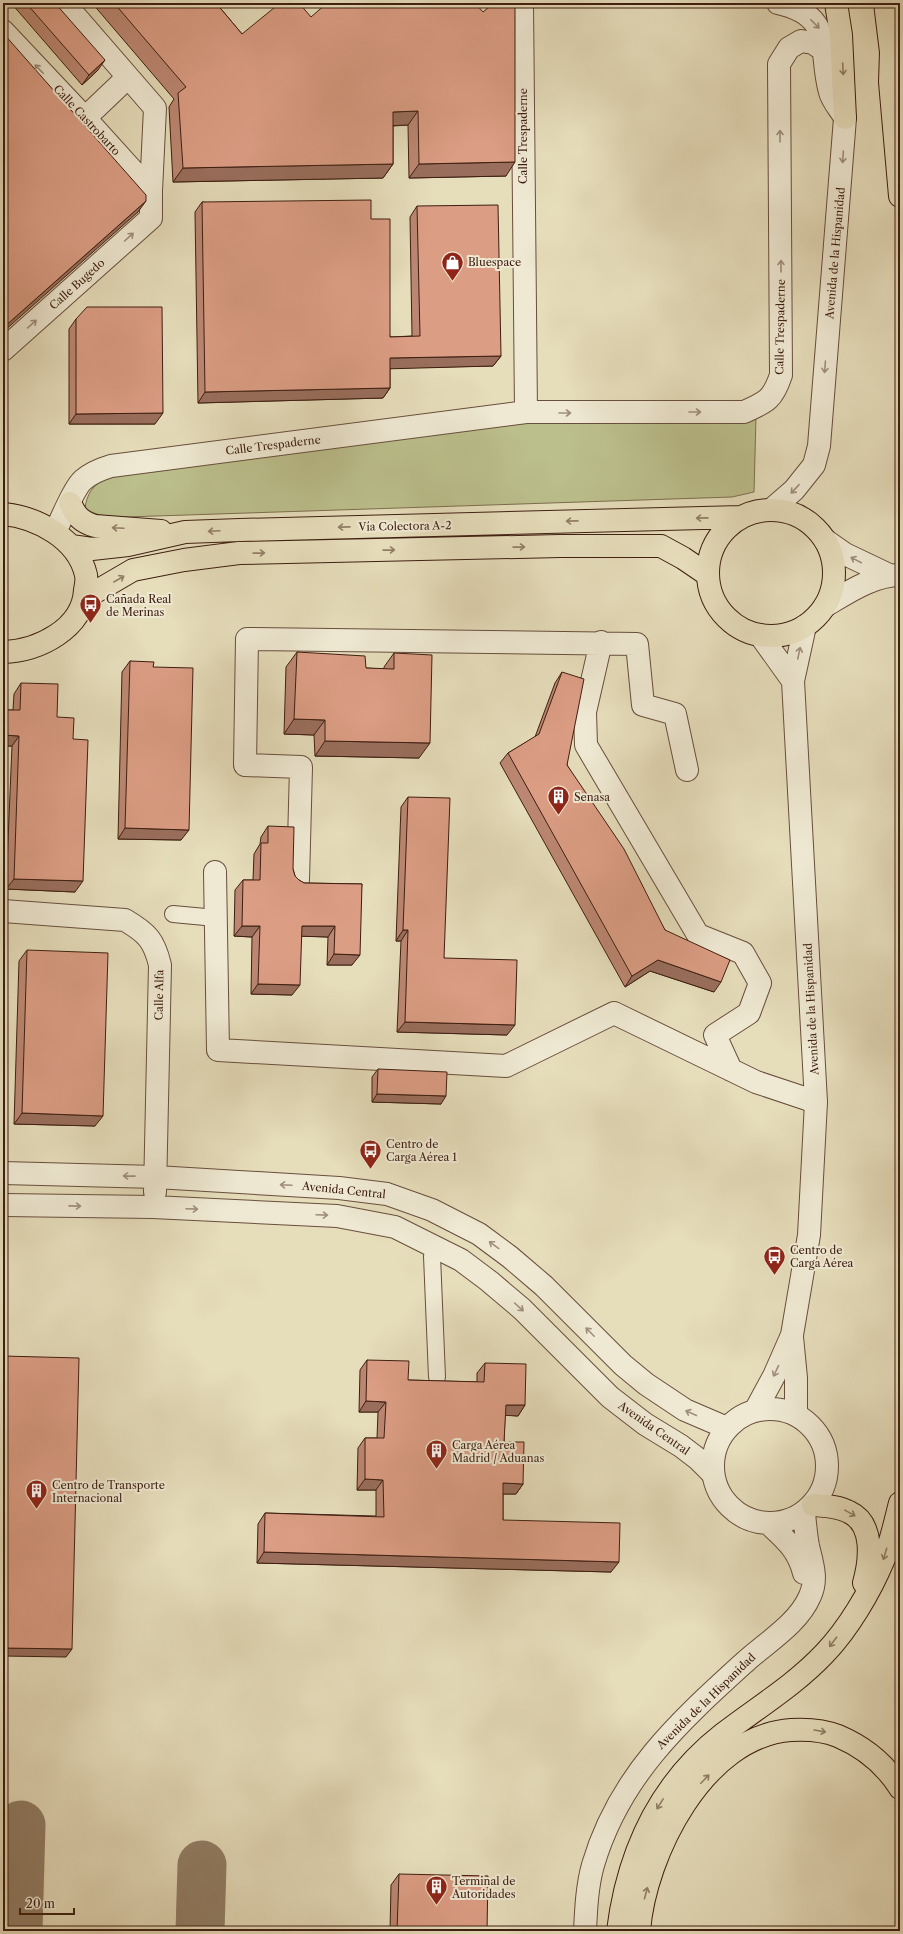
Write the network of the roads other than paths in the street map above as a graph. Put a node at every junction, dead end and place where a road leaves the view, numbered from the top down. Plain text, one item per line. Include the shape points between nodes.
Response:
1 (64, 3) edge
2 (522, 3) edge
3 (836, 3) edge
4 (870, 3) edge
5 (885, 3) edge
6 (780, 4) edge
7 (3, 31) edge
8 (825, 51) junction
9 (127, 78) junction
10 (890, 82) junction
11 (85, 118) junction
12 (845, 118) junction
13 (151, 191) junction
14 (900, 196) edge
15 (3, 350) edge
16 (526, 412) junction
17 (70, 503) junction
18 (772, 509) junction
19 (3, 514) edge
20 (741, 517) junction
21 (185, 532) junction
22 (63, 539) junction
23 (826, 540) junction
24 (708, 575) junction
25 (895, 575) edge
26 (85, 598) junction
27 (825, 606) junction
28 (805, 626) junction
29 (760, 635) junction
30 (601, 642) junction
31 (3, 652) edge
32 (793, 681) junction
33 (687, 770) dead end
34 (215, 872) dead end
35 (298, 880) edge
36 (3, 911) edge
37 (173, 914) dead end
38 (216, 918) junction
39 (731, 1070) junction
40 (816, 1102) junction
41 (3, 1173) edge
42 (156, 1177) junction
43 (3, 1205) edge
44 (153, 1207) junction
45 (432, 1256) dead end
46 (792, 1335) junction
47 (437, 1377) dead end
48 (755, 1411) junction
49 (796, 1415) junction
50 (727, 1428) junction
51 (713, 1474) junction
52 (900, 1503) edge
53 (808, 1509) junction
54 (768, 1523) junction
55 (811, 1595) junction
56 (857, 1611) junction
57 (900, 1788) edge
58 (585, 1931) edge
59 (618, 1931) edge
60 (639, 1931) edge

1 - 9 street
2 - 16 street, Calle Trespaderne
3 -> 12 main road via 841,35
4 - 10 main road via 877,54
5 - 10 main road
6 -> 8 street via 805,14 820,29
11 -> 7 street, Calle Castrobarto
8 - 12 street via 830,93
16 -> 8 street, Calle Trespaderne via 744,412 763,404 776,391 781,375 779,64 789,48 801,41 813,43
9 - 11 street
9 - 13 street via 155,108
10 - 14 main road
11 - 13 street, Calle Castrobarto
12 -> 18 street, Avenida de la Hispanidad via 820,446 814,466 794,490
15 -> 13 street, Calle Bugedo via 151,218
16 - 17 street, Calle Trespaderne via 111,466 82,480
21 -> 17 main road via 95,526 85,523 75,515
17 - 22 street, Calle Trespaderne
18 - 20 main road via 756,511
18 - 23 main road via 803,518
19 - 22 main road via 18,515 40,523
20 -> 21 main road, Vía Colectora A-2
20 - 24 main road via 727,528 716,542 710,558
21 - 22 main road, Vía Colectora A-2 via 128,545 92,549
22 - 26 main road via 80,559 86,576
25 -> 23 street via 845,554
23 - 27 main road via 834,562 833,585
26 -> 24 main road via 133,570 239,553 661,546
24 - 29 main road via 711,592 718,607 729,620 744,630
25 - 27 street via 854,589
26 - 31 main road via 77,615 62,633 26,649
27 - 28 main road
28 - 29 main road via 791,633 776,636
32 -> 28 street, Avenida de la Hispanidad
29 - 32 street
30 - 33 street via 637,644 643,705 675,714
30 - 35 street via 247,639 245,765 300,767
30 - 39 street via 585,712 586,745 698,935 744,953 760,983 749,1013 715,1035
32 - 40 street, Avenida de la Hispanidad
34 - 38 street
36 - 42 street, Calle Alfa via 125,920 142,930 157,950 160,965
37 - 38 street
38 - 39 street via 218,1050 506,1066 614,1013
39 - 40 street via 756,1082
40 - 46 street, Avenida de la Hispanidad via 810,1235
42 -> 41 street, Avenida Central
42 - 44 street, Calle Alfa
50 -> 42 street, Avenida Central via 685,1410 646,1384 623,1365 544,1286 510,1257 479,1234 432,1210 387,1194 367,1190
43 -> 44 street, Avenida Central
44 -> 51 street, Avenida Central via 337,1216 395,1227 432,1244 461,1260 489,1281 522,1309 610,1397 681,1446
45 - 47 street
46 -> 48 street, Avenida de la Hispanidad
46 - 49 street, Avenida de la Hispanidad
48 - 49 street via 769,1409
48 - 50 street
49 - 53 street via 817,1434 824,1447 827,1462 826,1478 821,1492
50 - 51 street via 718,1442 713,1458
51 - 54 street via 717,1491 727,1506 755,1522
52 -> 56 main road via 883,1561
53 - 54 street via 793,1518
53 - 55 street, Avenida de la Hispanidad via 808,1544 815,1577
53 -> 56 main road via 837,1508 848,1511 859,1519 864,1527 868,1538 869,1559
54 - 55 street via 791,1544 801,1561
55 - 58 street, Avenida de la Hispanidad via 791,1622 690,1713 661,1743 634,1777 616,1809 593,1866
56 -> 59 main road via 826,1652 789,1687 723,1734 680,1775 646,1826 625,1889
60 -> 57 main road via 652,1873 672,1823 681,1808 717,1766 755,1739 786,1730 831,1733 852,1742 874,1757 891,1774

